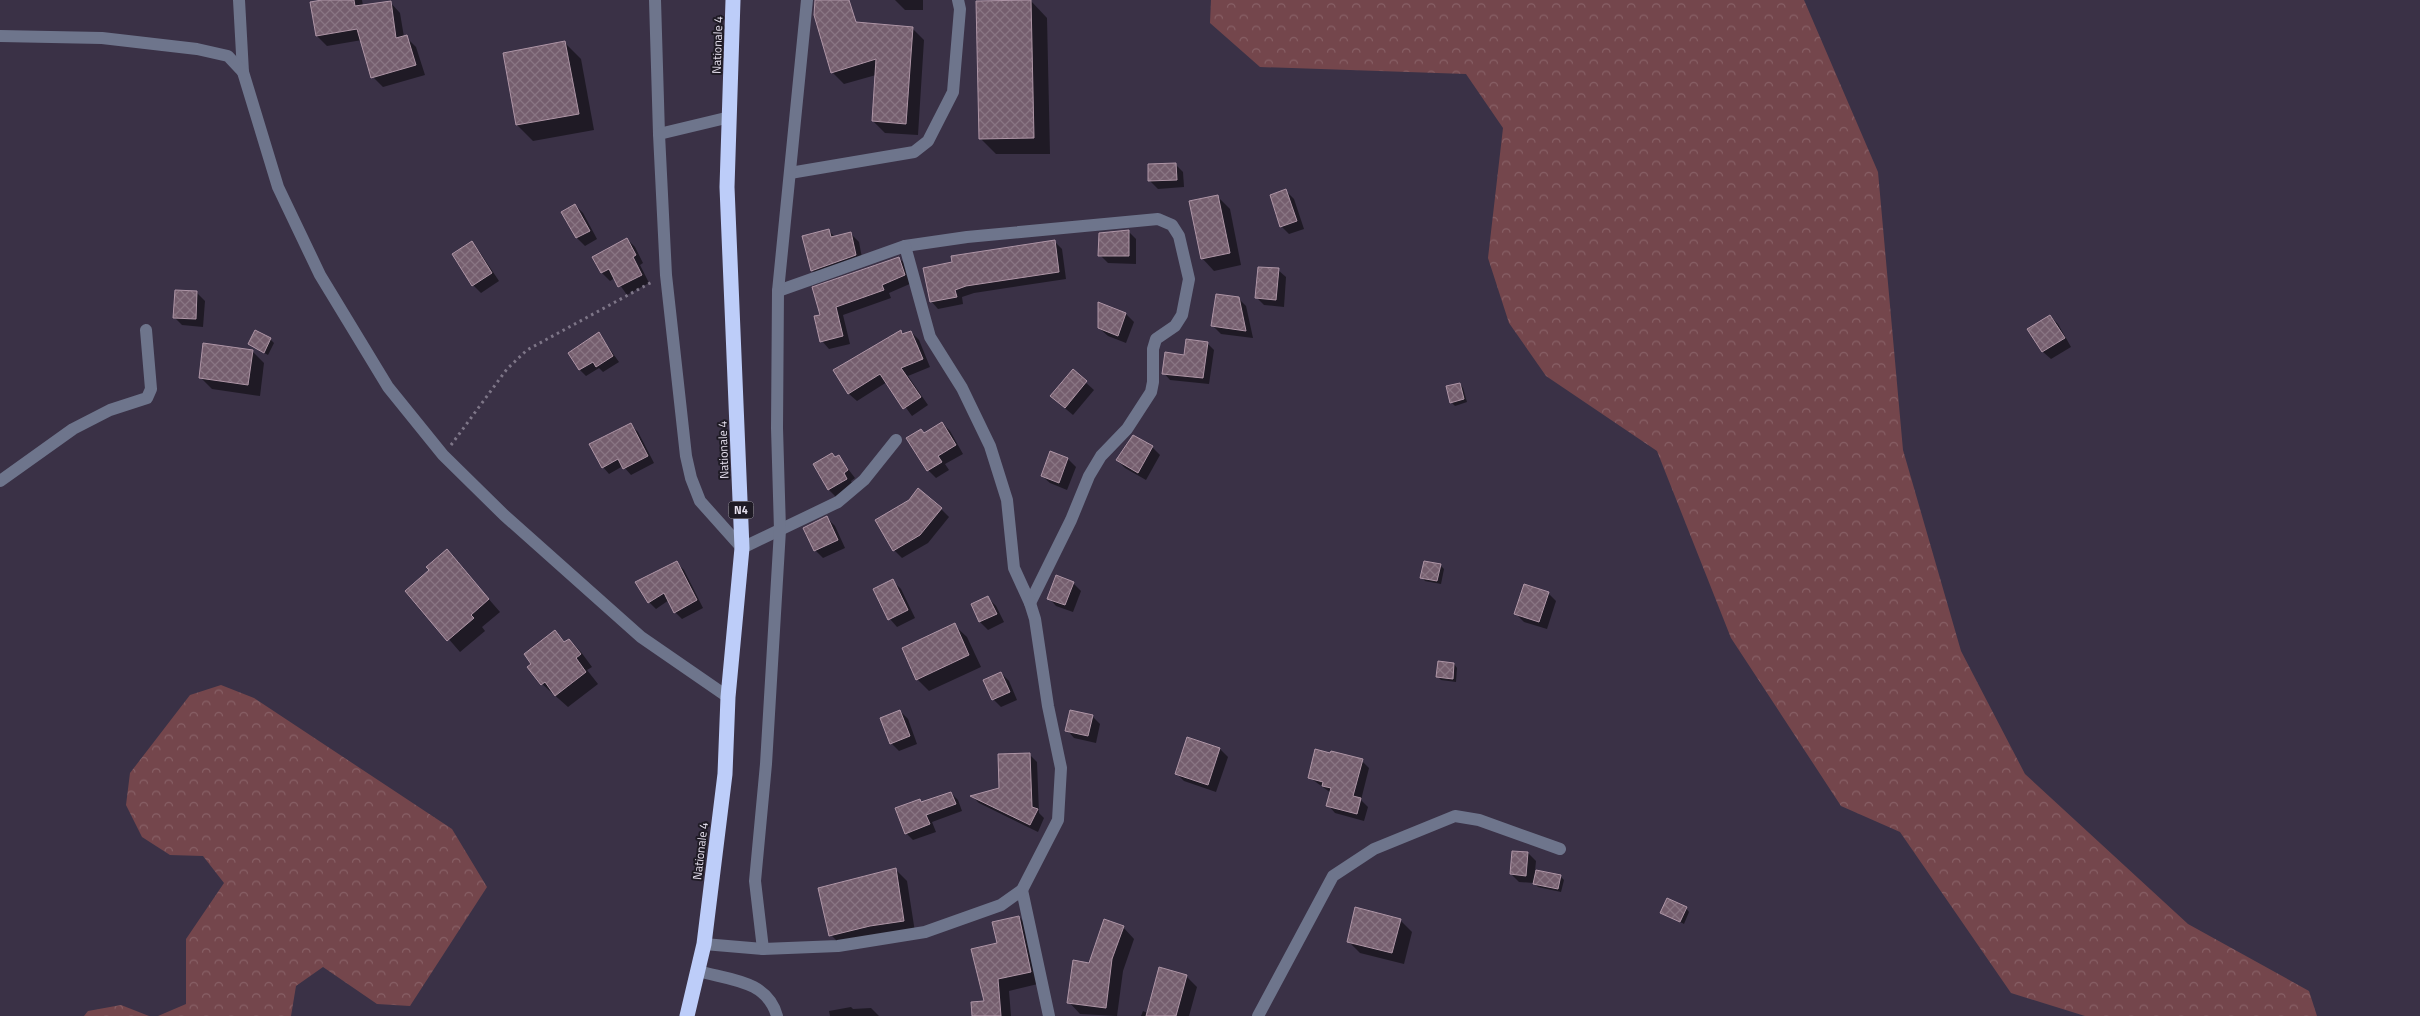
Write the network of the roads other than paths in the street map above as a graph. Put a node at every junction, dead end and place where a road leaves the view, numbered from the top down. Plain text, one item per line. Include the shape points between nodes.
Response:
1 (239, 0) edge
2 (655, 0) edge
3 (733, 0) edge
4 (807, 0) edge
5 (958, 0) edge
6 (0, 36) edge
7 (243, 72) junction
8 (730, 117) junction
9 (659, 134) junction
10 (790, 172) junction
11 (906, 246) junction
12 (778, 291) junction
13 (146, 330) dead end
14 (896, 440) dead end
15 (0, 482) edge
16 (780, 530) junction
17 (742, 548) junction
18 (1030, 603) junction
19 (728, 697) junction
20 (1560, 849) dead end
21 (1022, 890) junction
22 (704, 944) junction
23 (763, 949) junction
24 (698, 971) junction
25 (687, 1016) edge
26 (777, 1016) edge
27 (1049, 1016) edge
28 (1258, 1016) edge

1 - 7 street
2 - 9 street
3 - 8 highway, Nationale 4 / N4
4 - 10 street
5 - 10 street via 953,92 928,141 914,152
6 - 7 street via 102,38 198,49 228,56
7 - 19 street via 278,187 320,275 388,387 443,455 504,515 641,637
8 - 9 street
8 - 17 highway, Nationale 4 / N4 via 727,187
9 - 17 street via 666,275 686,456 700,501
10 - 12 street
11 - 12 street
11 - 18 street via 930,337 962,388 990,446 1006,500 1014,568
11 - 18 street via 1158,219 1172,226 1179,236 1188,279 1182,315 1175,326 1156,339 1151,392 1127,429 1101,456 1089,476
12 - 16 street
13 - 15 street via 151,389 147,398 110,410 73,429
14 - 16 street via 864,480 838,502
16 - 17 street
16 - 23 street via 755,880
17 - 19 highway, Nationale 4 / N4
18 - 21 street via 1061,768 1058,820
19 - 22 highway, Nationale 4 / N4 via 725,774
20 - 28 street via 1479,820 1455,816 1374,849 1333,876
21 - 23 street via 1001,905 925,932 838,946
21 - 27 street
22 - 23 street
22 - 24 highway, Nationale 4 / N4
24 - 25 highway, Nationale 4 / N4
24 - 26 street via 758,987 771,1001

